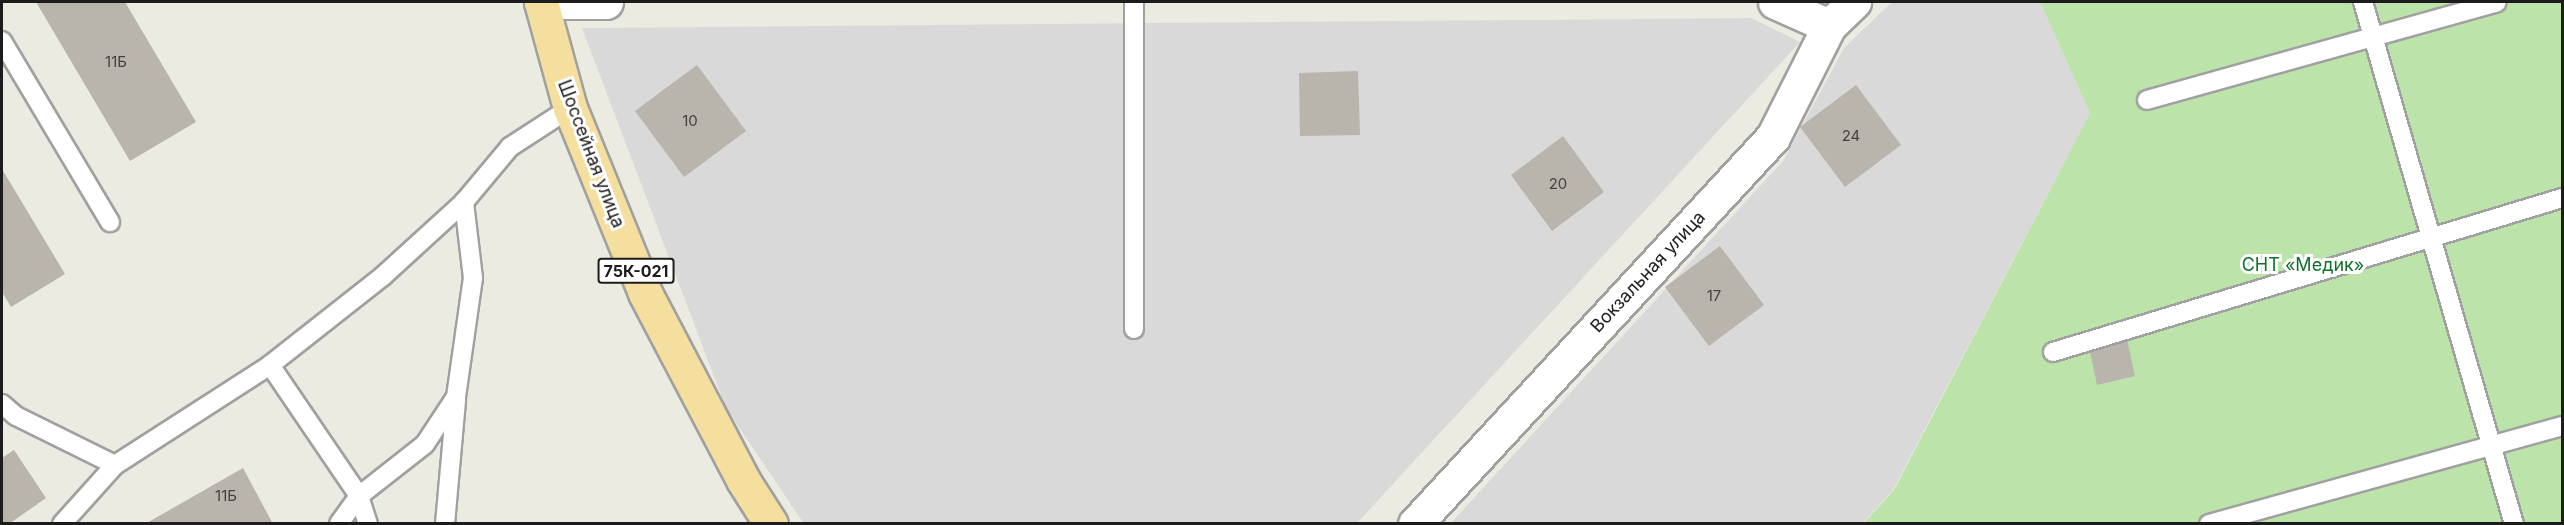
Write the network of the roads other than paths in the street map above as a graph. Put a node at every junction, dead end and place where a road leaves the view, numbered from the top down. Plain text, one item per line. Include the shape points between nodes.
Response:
1 (541, 2) edge
2 (606, 2) edge
3 (1134, 2) edge
4 (1775, 2) edge
5 (1854, 2) edge
6 (2363, 2) edge
7 (2497, 2) edge
8 (1829, 26) junction
9 (2373, 37) junction
10 (2, 41) edge
11 (2147, 100) dead end
12 (570, 108) junction
13 (2562, 198) edge
14 (464, 202) junction
15 (110, 222) dead end
16 (2430, 235) junction
17 (1134, 329) dead end
18 (2053, 352) dead end
19 (270, 365) junction
20 (456, 397) junction
21 (2, 404) edge
22 (2562, 426) edge
23 (2491, 445) junction
24 (115, 465) junction
25 (359, 496) junction
26 (62, 524) edge
27 (339, 524) edge
28 (368, 524) edge
29 (445, 524) edge
30 (771, 524) edge
31 (1415, 524) edge
32 (2209, 524) edge
33 (2514, 524) edge

1 - 2 street
1 - 12 main road, Шоссейная улица / 75К-021
3 - 17 lane
4 - 8 street
5 - 8 street, Вокзальная улица
6 - 9 lane
7 - 9 lane
8 - 31 street, Вокзальная улица via 1773,137
9 - 11 lane
9 - 16 lane
10 - 15 lane
12 - 14 lane via 510,147
12 - 30 main road, Шоссейная улица / 75К-021 via 645,292 743,480
13 - 16 lane
14 - 19 lane via 383,276
14 - 20 lane via 473,278
16 - 18 lane
16 - 23 lane
19 - 24 lane
19 - 25 lane
20 - 25 lane via 425,444
20 - 29 lane
21 - 24 lane via 16,416
22 - 23 lane
23 - 32 lane
23 - 33 lane
24 - 26 lane
25 - 27 lane
25 - 28 lane

